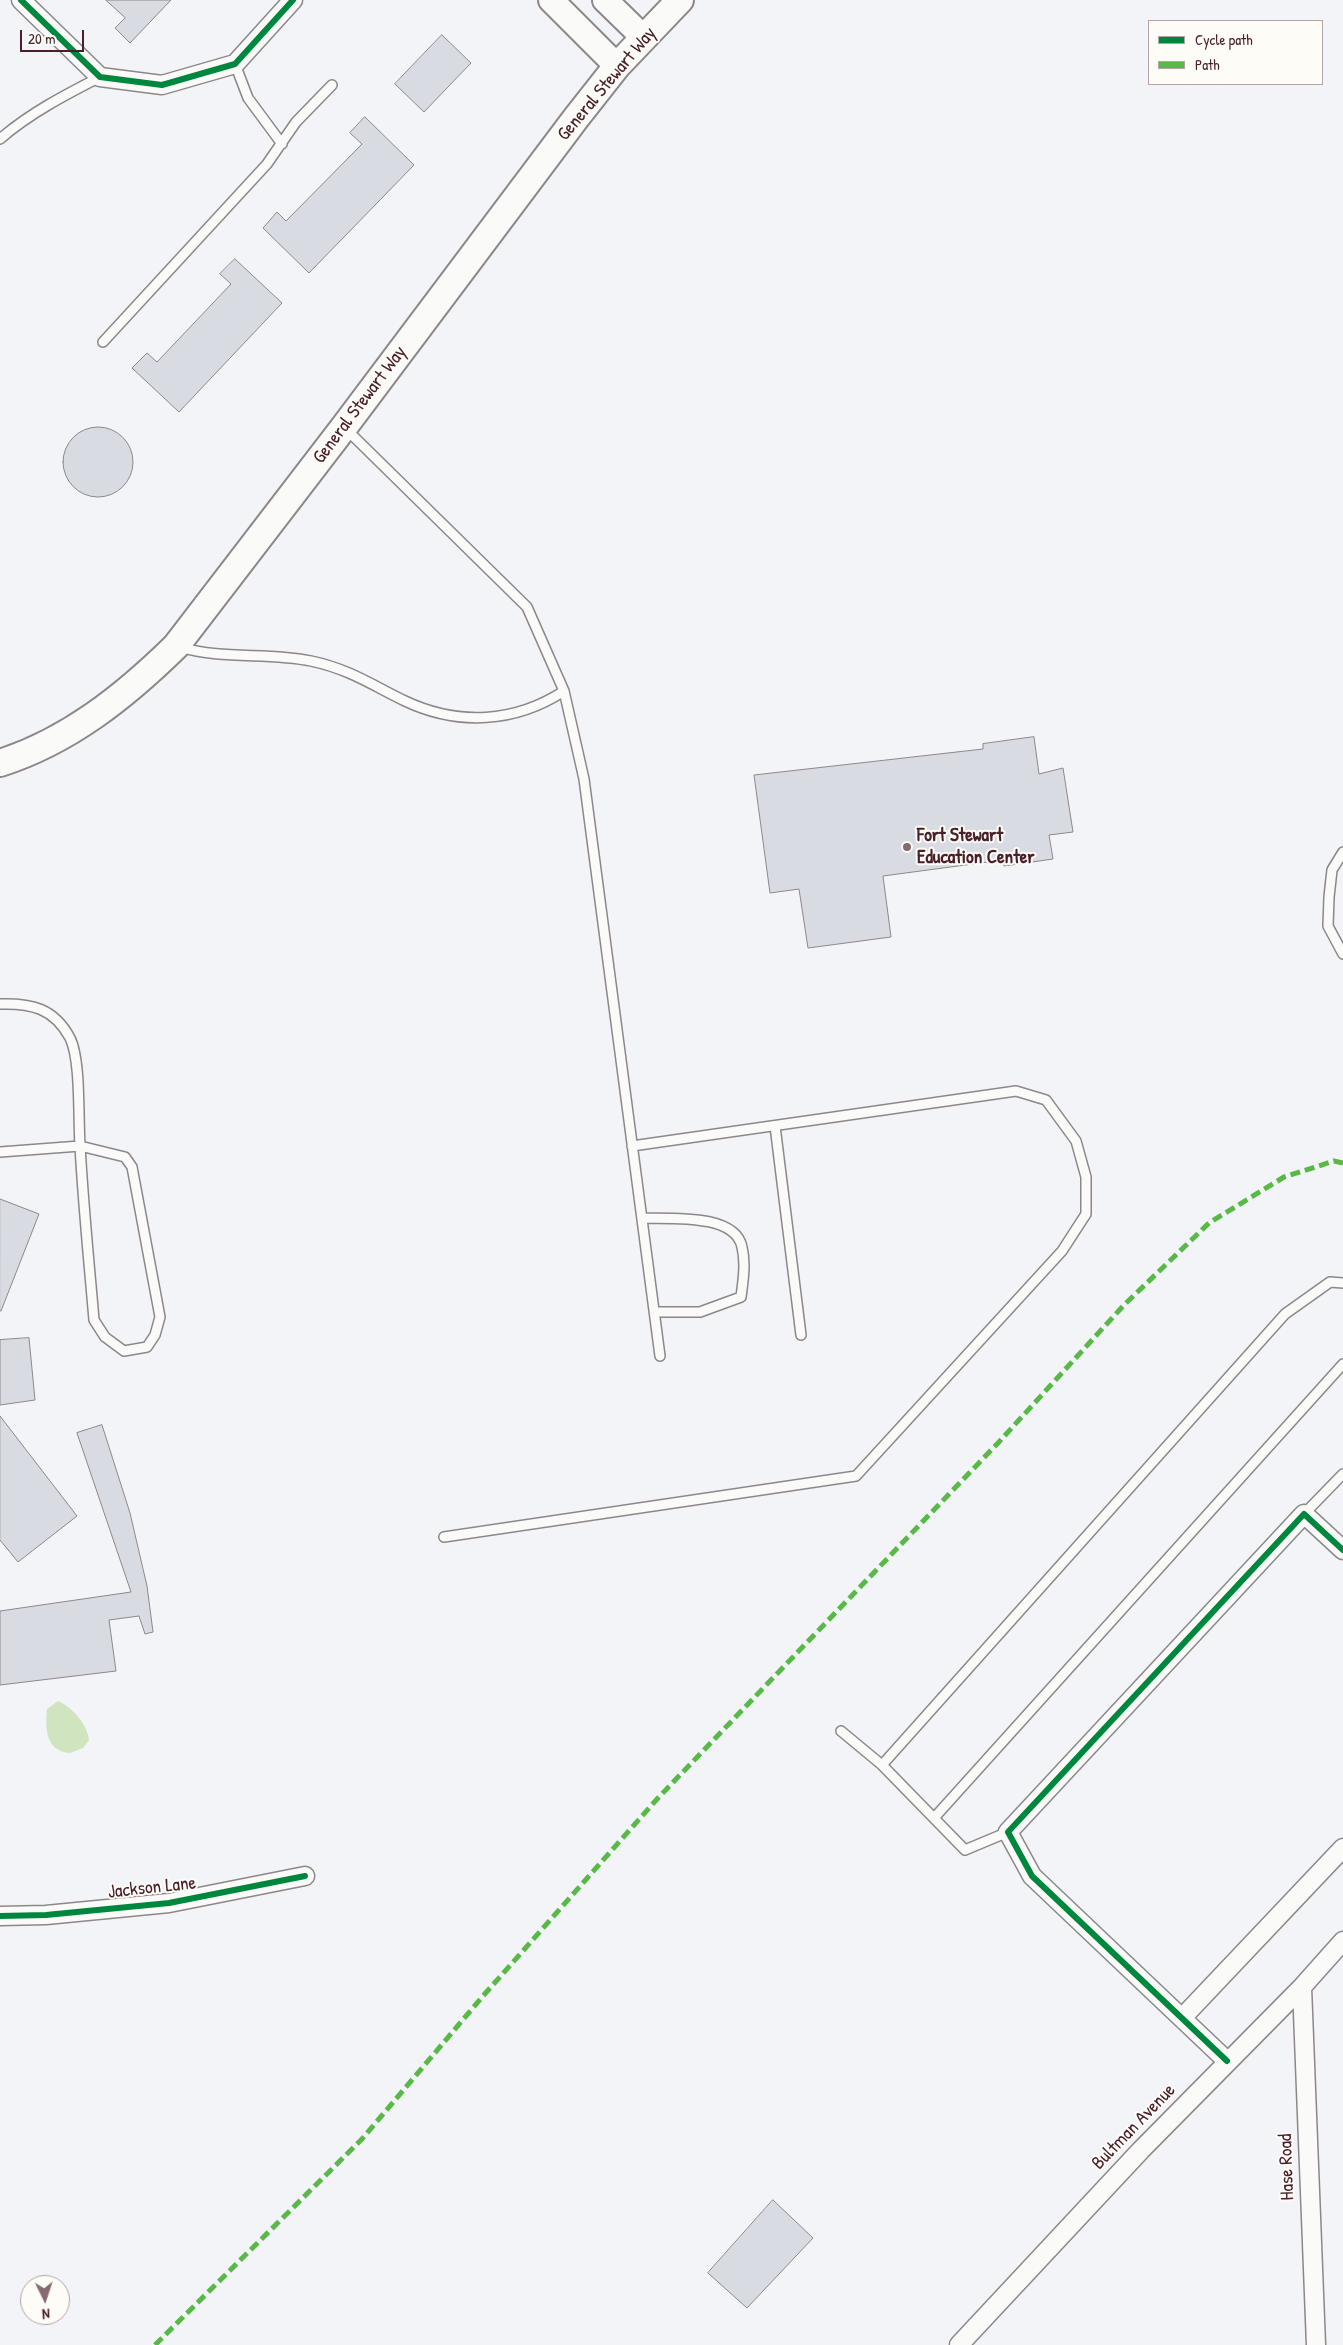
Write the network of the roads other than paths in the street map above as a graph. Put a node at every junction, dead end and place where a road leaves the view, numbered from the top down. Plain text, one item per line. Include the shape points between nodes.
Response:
1 (21, 0) edge
2 (293, 0) edge
3 (551, 0) edge
4 (604, 0) edge
5 (680, 0) edge
6 (644, 38) junction
7 (235, 64) junction
8 (617, 66) junction
9 (100, 77) junction
10 (332, 85) dead end
11 (0, 139) edge
12 (282, 144) junction
13 (103, 342) dead end
14 (344, 427) junction
15 (176, 646) junction
16 (564, 690) junction
17 (0, 762) edge
18 (1343, 852) edge
19 (1343, 954) edge
20 (0, 1004) edge
21 (775, 1126) junction
22 (80, 1146) junction
23 (632, 1146) junction
24 (0, 1152) edge
25 (642, 1218) junction
26 (1343, 1283) edge
27 (655, 1312) junction
28 (801, 1335) dead end
29 (660, 1356) dead end
30 (1343, 1364) edge
31 (1343, 1474) edge
32 (1304, 1514) junction
33 (444, 1537) dead end
34 (1343, 1550) edge
35 (841, 1731) dead end
36 (882, 1765) junction
37 (934, 1818) junction
38 (1008, 1832) junction
39 (1343, 1848) edge
40 (305, 1876) dead end
41 (0, 1916) edge
42 (1343, 1941) edge
43 (1302, 1987) junction
44 (1182, 2018) junction
45 (1227, 2061) junction
46 (959, 2345) edge
47 (1316, 2345) edge

1 - 9 street
2 - 7 street
3 - 8 main road
4 - 6 main road
5 - 6 main road, General Stewart Way
6 - 8 main road, General Stewart Way
7 - 9 street via 162,85
7 - 12 lane via 248,98
8 - 14 main road, General Stewart Way
9 - 11 lane via 59,98
10 - 12 lane via 296,122
12 - 13 lane
14 - 15 main road, General Stewart Way
14 - 16 lane via 527,607
15 - 16 lane via 202,654 319,663 357,675 426,710 455,716 504,716 528,710
15 - 17 main road, General Stewart Way via 143,678 67,733
16 - 23 lane via 584,779
18 - 19 lane via 1332,870 1328,926
20 - 22 lane via 22,1003 40,1007 55,1019 70,1039 75,1060
21 - 23 lane
21 - 28 lane
21 - 33 lane via 1016,1091 1046,1100 1076,1140 1086,1177 1086,1214 1062,1251 856,1476
22 - 22 lane via 94,1320 105,1337 124,1351 147,1347 155,1335 160,1317 132,1167 125,1157
22 - 24 lane
23 - 25 lane
25 - 27 lane
25 - 27 lane via 702,1221 728,1227 742,1246 744,1273 741,1298 700,1312
26 - 36 lane via 1330,1282 1285,1314
27 - 29 lane
30 - 37 lane
31 - 32 lane
32 - 34 street
32 - 38 street
35 - 36 lane
36 - 37 lane
37 - 38 lane via 965,1850
38 - 44 street via 1032,1876
39 - 44 street
40 - 41 street, Jackson Lane via 169,1903 46,1915
42 - 43 street, Bultman Avenue
43 - 45 street, Bultman Avenue
43 - 47 street, Hase Road
44 - 45 street
45 - 46 street, Bultman Avenue

